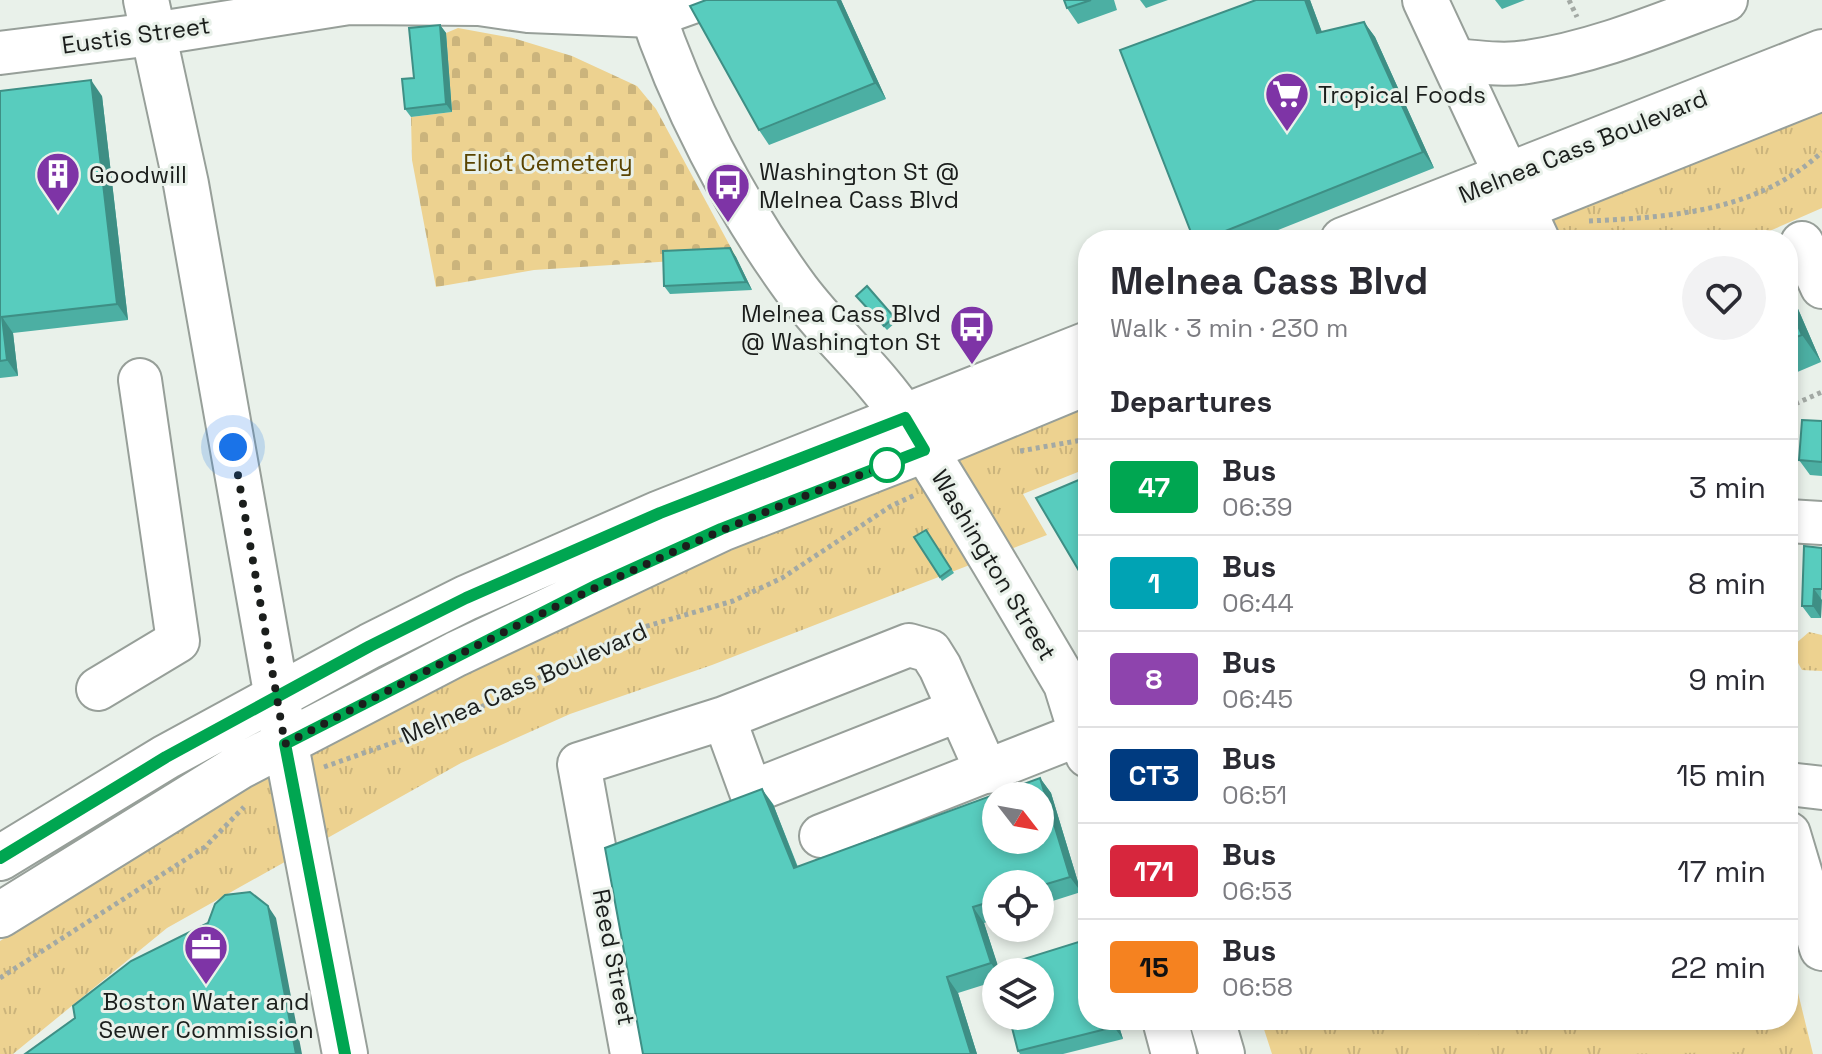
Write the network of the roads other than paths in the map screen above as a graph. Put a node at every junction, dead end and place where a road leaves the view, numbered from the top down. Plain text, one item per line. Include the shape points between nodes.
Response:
1 (698, 0) edge
2 (1425, 0) edge
3 (1726, 0) edge
4 (349, 2) edge
5 (650, 8) edge
6 (149, 17) edge
7 (1822, 52) edge
8 (0, 53) edge
9 (1453, 60) junction
10 (1822, 88) edge
11 (1522, 208) edge
12 (1399, 230) edge
13 (1466, 230) edge
14 (1804, 243) edge
15 (1822, 287) edge
16 (1078, 349) edge
17 (140, 380) dead end
18 (1078, 385) edge
19 (915, 434) junction
20 (1798, 522) edge
21 (1822, 523) edge
22 (98, 689) dead end
23 (277, 698) junction
24 (1078, 707) edge
25 (959, 710) junction
26 (724, 718) junction
27 (1078, 718) edge
28 (285, 744) junction
29 (987, 772) junction
30 (1798, 785) edge
31 (1822, 788) edge
32 (821, 836) dead end
33 (0, 858) edge
34 (1798, 868) edge
35 (0, 915) edge
36 (1822, 948) edge
37 (1168, 1030) edge
38 (1215, 1030) edge
39 (345, 1054) edge
40 (632, 1054) edge
41 (1174, 1054) edge
42 (1222, 1054) edge

1 - 5 street
2 - 9 main road
3 - 9 street via 1562,55 1524,63
4 - 5 street, Eustis Street via 479,4 528,11
4 - 6 street, Eustis Street
5 - 19 main road, Washington Street via 713,153 770,249
6 - 8 street, Eustis Street
6 - 23 main road via 186,184
7 - 11 main road, Melnea Cass Boulevard
9 - 11 main road
10 - 11 main road, Melnea Cass Boulevard
11 - 12 main road, Melnea Cass Boulevard
11 - 13 main road, Melnea Cass Boulevard
14 - 15 street
16 - 19 main road, Melnea Cass Boulevard
17 - 22 street via 178,641
18 - 19 main road, Melnea Cass Boulevard
19 - 23 main road, Melnea Cass Boulevard via 701,496 535,566
19 - 24 main road, Washington Street
19 - 28 main road, Melnea Cass Boulevard via 595,586
20 - 21 street
23 - 28 main road
23 - 33 main road, Melnea Cass Boulevard via 113,788
25 - 26 street via 930,651 909,645
25 - 26 street via 751,792
25 - 29 street
26 - 40 street, Reed Street via 579,764
27 - 29 street
28 - 35 main road, Melnea Cass Boulevard
28 - 39 main road
29 - 32 street
30 - 31 street
34 - 36 main road
37 - 41 main road
38 - 42 main road

